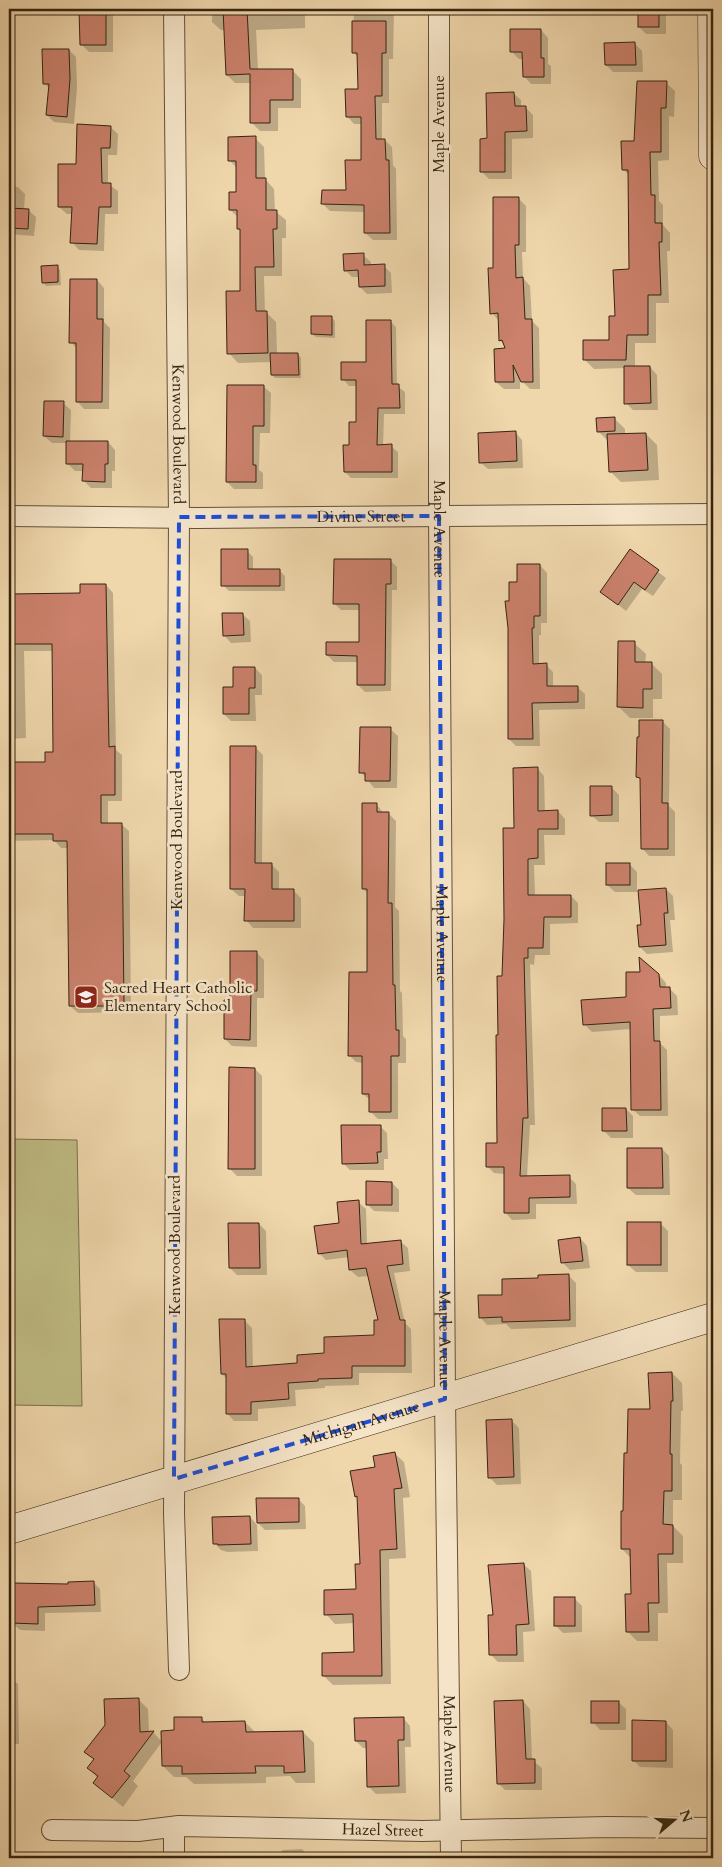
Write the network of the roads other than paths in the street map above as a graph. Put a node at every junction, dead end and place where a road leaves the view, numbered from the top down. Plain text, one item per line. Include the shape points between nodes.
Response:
1 (174, 9) edge
2 (439, 9) edge
3 (712, 9) edge
4 (713, 156) edge
5 (713, 514) edge
6 (9, 516) edge
7 (439, 516) junction
8 (178, 517) junction
9 (713, 1317) edge
10 (445, 1399) junction
11 (174, 1479) junction
12 (9, 1530) edge
13 (179, 1670) dead end
14 (174, 1827) junction
15 (713, 1828) edge
16 (451, 1829) junction
17 (52, 1830) dead end
18 (174, 1858) edge
19 (451, 1858) edge

1 - 8 street, Kenwood Boulevard
2 - 7 street, Maple Avenue
3 - 4 street
5 - 7 street, Divine Street
6 - 8 street, Divine Street
7 - 8 street, Divine Street
7 - 10 street, Maple Avenue
8 - 11 street, Kenwood Boulevard
9 - 10 street, Michigan Avenue
10 - 11 street, Michigan Avenue
10 - 16 street, Maple Avenue
11 - 12 street, Michigan Avenue
11 - 13 street, Kenwood Boulevard
14 - 16 street, Hazel Street
14 - 17 street, Hazel Street via 138,1831
14 - 18 street
15 - 16 street, Hazel Street
16 - 19 street, Maple Avenue

